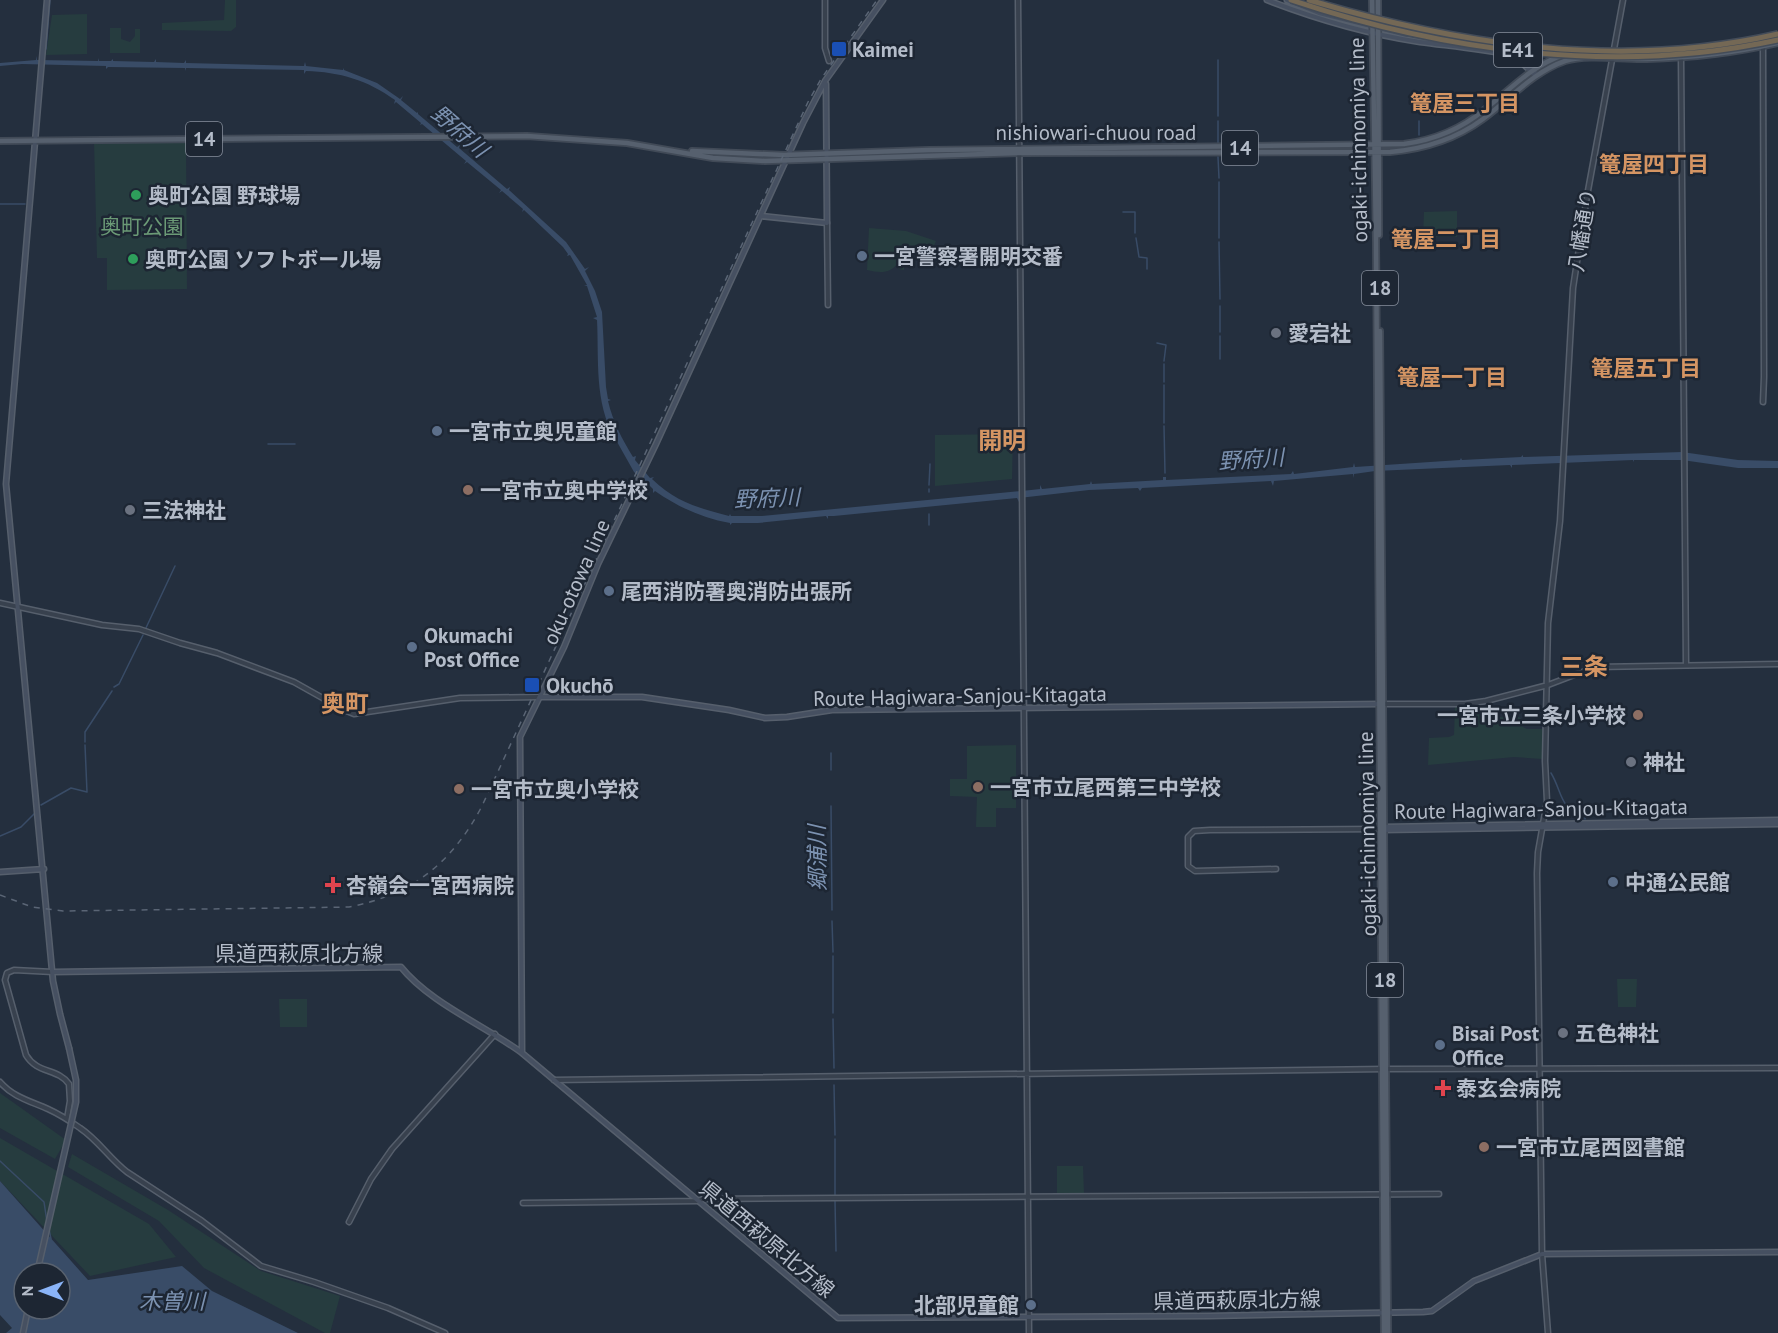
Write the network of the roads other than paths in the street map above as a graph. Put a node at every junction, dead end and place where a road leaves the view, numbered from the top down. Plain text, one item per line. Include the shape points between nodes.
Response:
1 (47, 0) edge
2 (825, 0) edge
3 (883, 0) edge
4 (1018, 0) edge
5 (1267, 0) edge
6 (1287, 0) edge
7 (1291, 0) edge
8 (1309, 0) edge
9 (1372, 0) edge
10 (1378, 0) edge
11 (1623, 0) edge
12 (1376, 30) junction
13 (1778, 33) edge
14 (1762, 35) junction
15 (1778, 41) edge
16 (1681, 46) junction
17 (1763, 46) junction
18 (1614, 48) junction
19 (1681, 58) junction
20 (1612, 59) junction
21 (829, 61) dead end
22 (1532, 70) junction
23 (1536, 76) junction
24 (825, 81) junction
25 (35, 140) junction
26 (0, 141) edge
27 (1377, 145) junction
28 (674, 150) junction
29 (1019, 151) junction
30 (1377, 152) junction
31 (789, 154) junction
32 (825, 156) junction
33 (785, 161) junction
34 (761, 216) junction
35 (827, 223) junction
36 (828, 305) dead end
37 (1762, 402) dead end
38 (0, 603) edge
39 (18, 607) junction
40 (1778, 664) edge
41 (1686, 665) junction
42 (1548, 685) junction
43 (540, 697) junction
44 (1381, 704) junction
45 (1023, 708) junction
46 (1778, 822) edge
47 (1543, 826) junction
48 (1382, 829) junction
49 (44, 869) junction
50 (1276, 869) dead end
51 (0, 872) edge
52 (53, 972) junction
53 (495, 1034) junction
54 (522, 1053) junction
55 (1778, 1068) edge
56 (1384, 1069) junction
57 (1539, 1069) junction
58 (1027, 1073) junction
59 (554, 1080) junction
60 (0, 1082) edge
61 (67, 1119) junction
62 (1439, 1194) dead end
63 (1384, 1195) junction
64 (1028, 1196) junction
65 (698, 1201) junction
66 (523, 1203) dead end
67 (349, 1222) dead end
68 (1778, 1252) edge
69 (1542, 1254) junction
70 (40, 1261) edge
71 (1386, 1312) junction
72 (1029, 1317) junction
73 (445, 1333) edge
74 (1029, 1333) edge
75 (1386, 1333) edge
76 (1548, 1333) edge

1 - 25 main road
2 - 21 street via 825,48
3 - 24 main road, oku-otowa line
4 - 29 street
5 - 12 main road via 1319,18
6 - 12 main road
7 - 15 highway, E41, bridge via 1415,34 1551,53 1667,56
8 - 13 highway, E41, bridge via 1425,30 1561,49 1666,50 1722,45
9 - 12 main road, ogaki-ichinnomiya line / 18
10 - 12 main road, ogaki-ichinnomiya line / 18
11 - 18 street, 八幡通り
12 - 22 main road via 1419,42 1509,54
12 - 27 main road, ogaki-ichinnomiya line / 18
13 - 14 main road, nishiowari-chuou road / 14
14 - 16 main road, nishiowari-chuou road / 14
14 - 17 street
15 - 17 main road, nishiowari-chuou road / 14
16 - 18 main road, nishiowari-chuou road / 14
16 - 19 street
17 - 19 main road, nishiowari-chuou road / 14
17 - 37 street
18 - 20 street, 八幡通り
18 - 22 main road, nishiowari-chuou road / 14 via 1572,52
19 - 20 main road, nishiowari-chuou road / 14
19 - 41 street
20 - 23 main road, nishiowari-chuou road / 14 via 1571,60
20 - 42 street, 八幡通り via 1573,288 1557,551 1548,623
22 - 23 main road
22 - 27 main road, nishiowari-chuou road / 14 via 1482,112 1451,131 1421,141
23 - 30 main road, nishiowari-chuou road / 14 via 1461,133 1421,148
24 - 31 main road, oku-otowa line
24 - 32 main road
25 - 26 main road, nishiowari-chuou road / 14
25 - 28 main road, nishiowari-chuou road / 14 via 453,136 585,139
25 - 39 main road via 6,484
27 - 29 main road, nishiowari-chuou road / 14
27 - 30 main road, ogaki-ichinnomiya line / 18
28 - 31 main road, nishiowari-chuou road / 14
28 - 33 main road, nishiowari-chuou road / 14 via 713,158
29 - 30 main road, nishiowari-chuou road / 14
29 - 32 main road, nishiowari-chuou road / 14
29 - 45 street
30 - 44 main road, ogaki-ichinnomiya line / 18
31 - 32 main road, nishiowari-chuou road / 14
31 - 33 main road, oku-otowa line
32 - 33 main road, nishiowari-chuou road / 14
32 - 35 main road
33 - 34 main road, oku-otowa line
34 - 35 main road
34 - 43 main road, oku-otowa line
35 - 36 street
38 - 39 street
39 - 43 street via 139,629 217,652 294,682 354,714 460,698
39 - 49 main road
40 - 41 street
41 - 42 street via 1595,667
42 - 44 street via 1468,704
42 - 47 street, 八幡通り via 1547,801
43 - 45 main road, Route Hagiwara-Sanjou-Kitagata via 642,697 765,718 832,710
43 - 54 main road, oku-otowa line via 519,744
44 - 45 main road, Route Hagiwara-Sanjou-Kitagata
44 - 48 main road, ogaki-ichinnomiya line / 18
45 - 58 street
46 - 47 main road, Route Hagiwara-Sanjou-Kitagata
47 - 48 main road, Route Hagiwara-Sanjou-Kitagata
47 - 57 street, 八幡通り via 1537,873
48 - 50 street via 1209,830 1194,831 1188,837 1188,866 1195,871
48 - 56 main road, ogaki-ichinnomiya line / 18
49 - 51 main road
49 - 52 main road
52 - 53 main road, 県道西萩原北方線 via 401,967 421,987
52 - 61 street via 14,970 7,973 5,980 29,1060 69,1084
52 - 70 main road, bridge via 76,1080 76,1102
53 - 54 main road, 県道西萩原北方線
53 - 67 street via 392,1149
54 - 59 main road, 県道西萩原北方線
55 - 57 street
56 - 57 street
56 - 58 street
56 - 63 main road, ogaki-ichinnomiya line / 18
57 - 69 street, 八幡通り
58 - 59 street
58 - 64 street
59 - 65 main road, 県道西萩原北方線
60 - 61 street via 18,1096
61 - 73 street via 91,1135 127,1172 261,1266 388,1308
62 - 63 street
63 - 64 street
63 - 71 main road, ogaki-ichinnomiya line / 18
64 - 65 street
64 - 72 street
65 - 66 street
65 - 72 main road, 県道西萩原北方線 via 838,1318
68 - 69 main road, 県道西萩原北方線
69 - 71 main road, 県道西萩原北方線 via 1474,1281 1432,1311
69 - 76 street, 八幡通り
71 - 72 main road, 県道西萩原北方線
71 - 75 main road, ogaki-ichinnomiya line / 18
72 - 74 street

